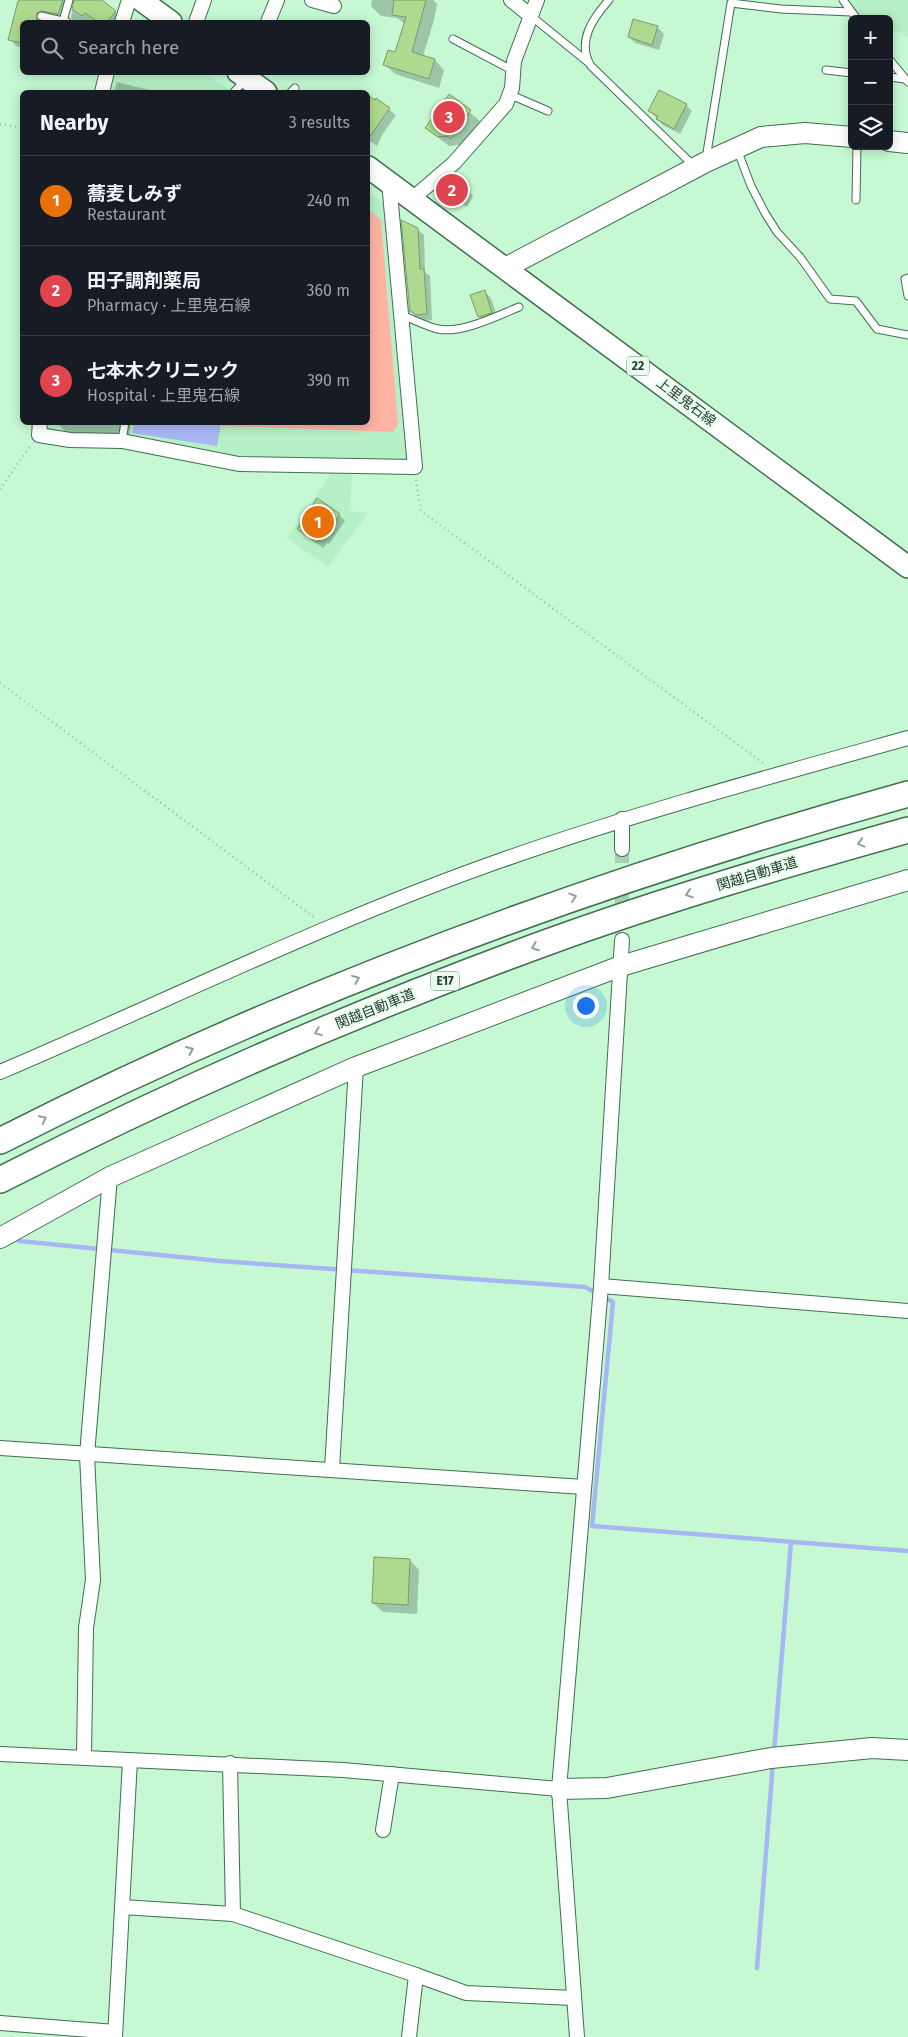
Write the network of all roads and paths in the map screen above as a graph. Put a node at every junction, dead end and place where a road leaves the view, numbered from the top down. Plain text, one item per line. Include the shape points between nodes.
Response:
1 (69, 0) edge
2 (129, 0) edge
3 (141, 0) edge
4 (204, 0) edge
5 (277, 0) edge
6 (312, 0) edge
7 (511, 0) edge
8 (537, 0) edge
9 (609, 0) edge
10 (843, 0) edge
11 (334, 6) dead end
12 (851, 12) junction
13 (854, 15) edge
14 (41, 16) dead end
15 (531, 16) junction
16 (57, 20) edge
17 (65, 20) edge
18 (123, 20) edge
19 (167, 20) edge
20 (197, 20) edge
21 (269, 20) edge
22 (453, 39) dead end
23 (890, 60) edge
24 (591, 66) junction
25 (512, 70) junction
26 (826, 70) dead end
27 (848, 73) edge
28 (107, 75) edge
29 (893, 78) edge
30 (242, 79) edge
31 (906, 80) edge
32 (103, 90) edge
33 (262, 90) edge
34 (511, 95) junction
35 (548, 111) dead end
36 (0, 124) edge
37 (20, 128) edge
38 (848, 137) edge
39 (893, 142) edge
40 (908, 144) edge
41 (736, 146) junction
42 (857, 150) edge
43 (700, 164) junction
44 (370, 168) edge
45 (389, 182) junction
46 (412, 199) junction
47 (856, 200) dead end
48 (505, 268) junction
49 (908, 278) edge
50 (908, 296) edge
51 (519, 307) dead end
52 (401, 315) junction
53 (908, 334) edge
54 (125, 425) edge
55 (39, 429) edge
56 (122, 441) junction
57 (415, 467) junction
58 (0, 489) edge
59 (908, 567) edge
60 (0, 683) edge
61 (908, 738) edge
62 (778, 774) junction
63 (908, 794) edge
64 (622, 819) junction
65 (908, 830) edge
66 (622, 849) tunnel mouth
67 (908, 880) edge
68 (328, 928) junction
69 (622, 940) tunnel mouth
70 (621, 966) junction
71 (356, 1067) junction
72 (0, 1072) edge
73 (0, 1141) edge
74 (110, 1177) junction
75 (0, 1180) edge
76 (0, 1238) edge
77 (601, 1286) junction
78 (908, 1311) edge
79 (0, 1448) edge
80 (87, 1454) junction
81 (332, 1469) junction
82 (584, 1487) junction
83 (908, 1750) edge
84 (0, 1754) edge
85 (84, 1757) junction
86 (130, 1760) junction
87 (230, 1764) junction
88 (392, 1774) junction
89 (560, 1789) junction
90 (383, 1830) dead end
91 (122, 1907) junction
92 (233, 1914) junction
93 (416, 1974) junction
94 (574, 1998) junction
95 (0, 2023) edge
96 (115, 2035) edge
97 (409, 2037) edge
98 (577, 2037) edge

1 - 17 lane
2 - 18 street
3 - 19 main road
4 - 20 street
5 - 21 street
6 - 11 street
7 - 15 street
8 - 15 street
9 - 24 lane via 588,30 585,50
10 - 12 lane
12 - 13 lane
12 - 43 lane via 731,3
14 - 16 lane
15 - 24 lane
15 - 25 street
22 - 25 lane
23 - 31 lane
24 - 43 lane
25 - 34 street
26 - 27 lane
28 - 32 street
29 - 31 lane
30 - 33 main road
34 - 35 lane
34 - 46 street via 454,163
36 - 37 path
38 - 41 street via 785,133 760,137
39 - 40 street
41 - 43 street
41 - 53 lane via 765,213 830,298 856,302 877,329
42 - 47 lane
43 - 48 street
44 - 45 main road, 上里鬼石線 / 22
45 - 46 main road, 上里鬼石線 / 22
45 - 52 street
46 - 48 main road, 上里鬼石線 / 22
48 - 59 main road, 上里鬼石線 / 22
49 - 50 lane via 905,279
51 - 52 lane via 488,320 446,330
52 - 57 street
54 - 56 lane
55 - 56 street via 70,440
55 - 58 path
56 - 57 street via 239,464
57 - 62 path via 420,511
60 - 68 path
61 - 62 street
62 - 64 street
73 -> 63 highway via 269,1014 404,960 538,909 674,863
64 - 66 street
64 - 68 street via 500,861
65 -> 75 highway, 関越自動車道 / E17 via 686,895 550,941 408,995 159,1102
67 - 70 street
68 - 72 street
69 - 70 street
70 - 71 street
70 - 77 street
71 - 74 street
71 - 81 street
74 - 76 street
74 - 80 street
77 - 78 street
77 - 82 street
79 - 80 street
80 - 81 street
80 - 85 street via 93,1580 86,1628
81 - 82 street
82 - 89 street
83 - 89 street via 872,1748 771,1758 607,1788
84 - 85 street
85 - 86 street
86 - 87 street
86 - 91 street
87 - 88 street
87 - 92 street
88 - 89 street
88 - 90 street
89 - 94 street
91 - 92 street
91 - 96 street
92 - 93 street
93 - 94 street via 466,1993
93 - 97 street
94 - 98 street
95 - 96 street

